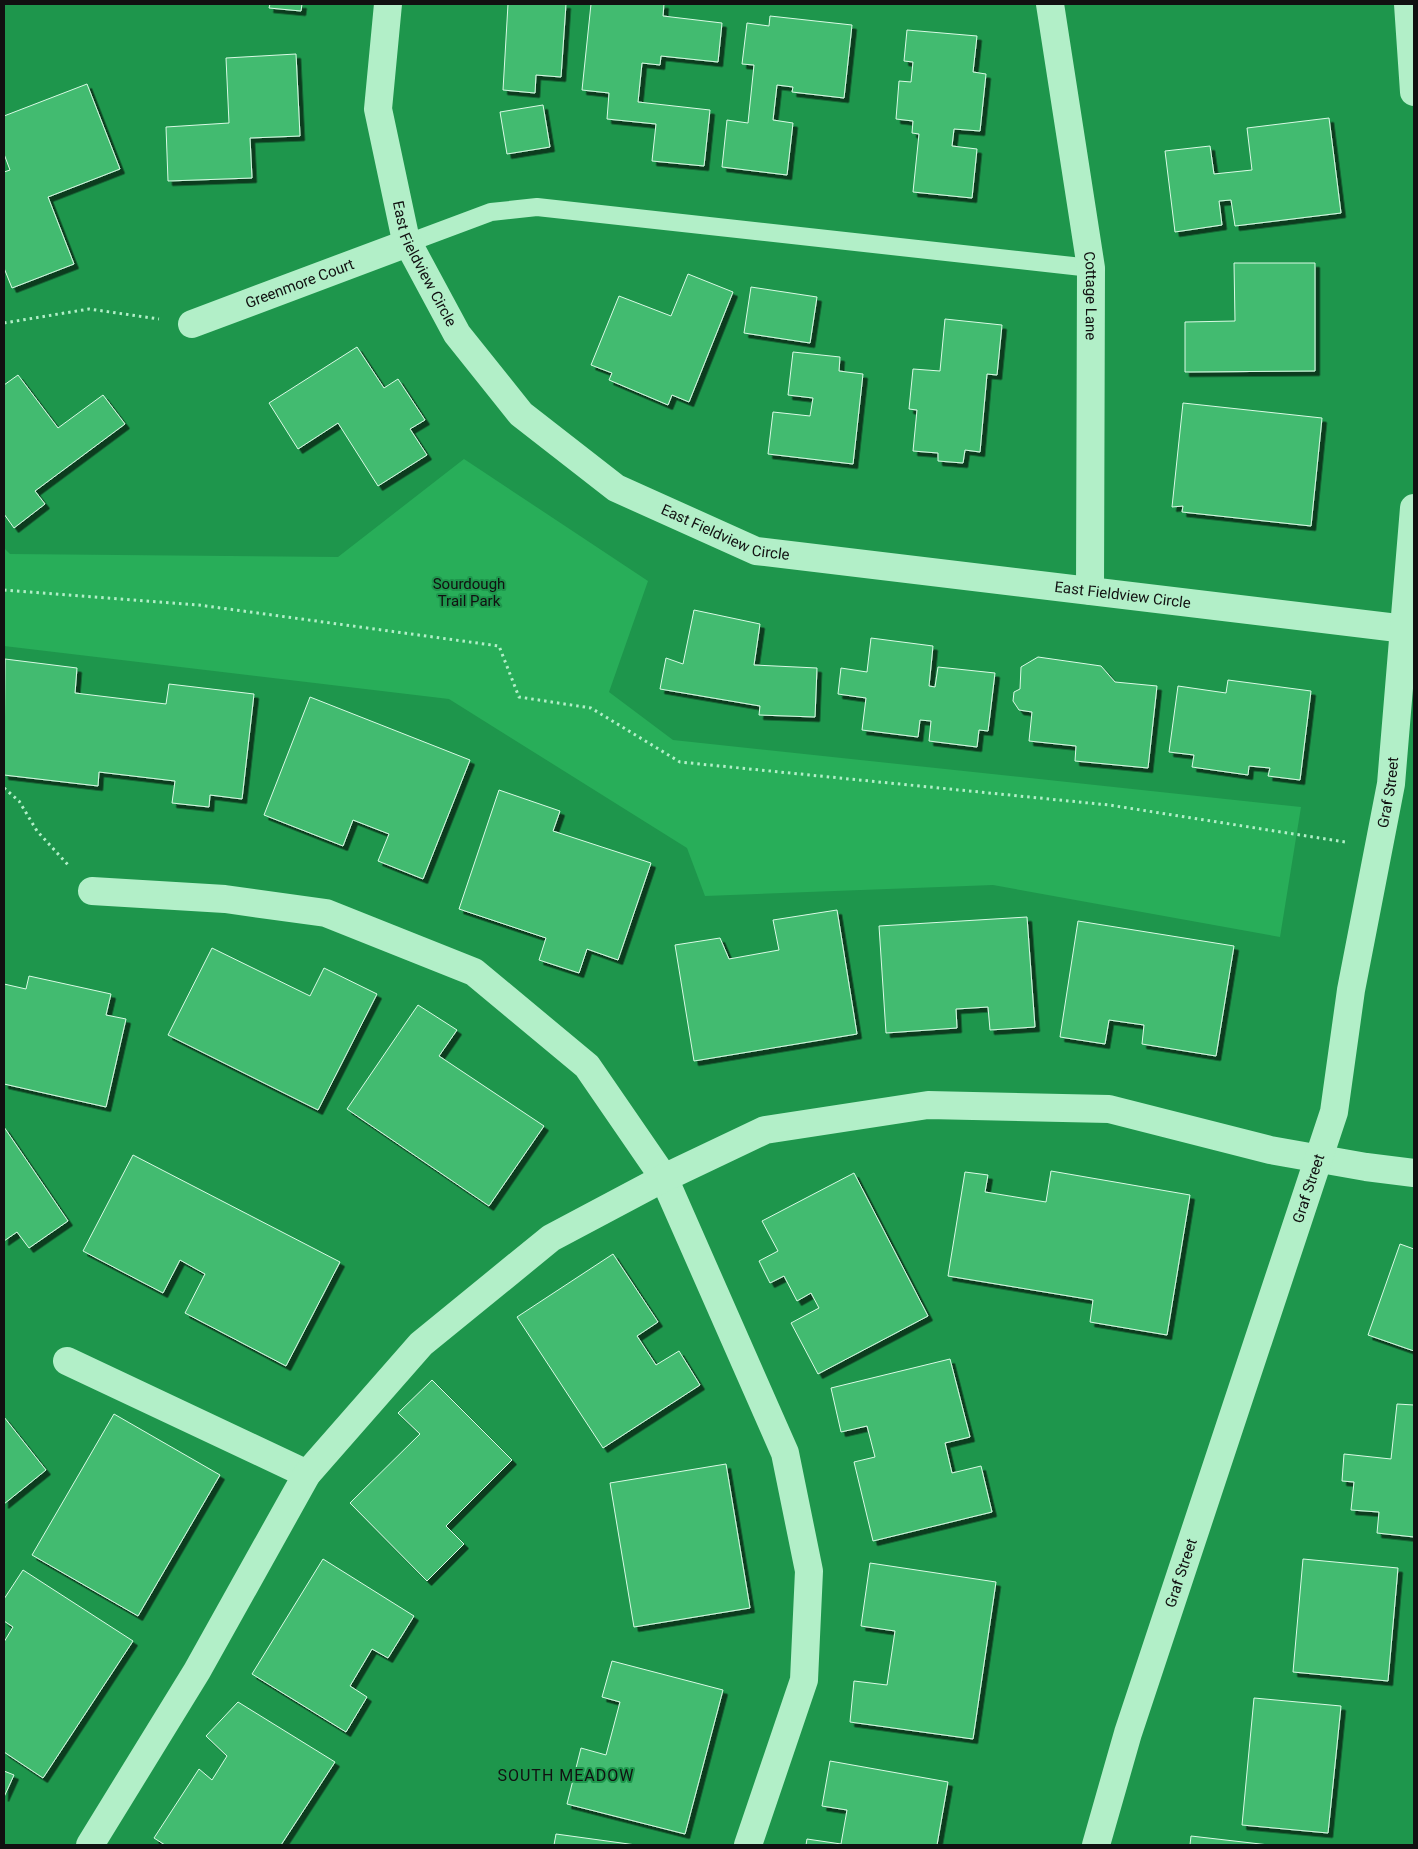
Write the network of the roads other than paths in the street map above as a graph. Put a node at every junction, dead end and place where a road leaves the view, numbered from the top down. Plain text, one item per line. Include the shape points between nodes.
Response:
1 (388, 4) edge
2 (1050, 4) edge
3 (1408, 4) edge
4 (1414, 92) edge
5 (408, 243) junction
6 (1091, 268) junction
7 (192, 324) road end
8 (1414, 508) edge
9 (1090, 591) junction
10 (1409, 629) edge
11 (92, 891) road end
12 (1320, 1159) junction
13 (1414, 1173) edge
14 (664, 1178) junction
15 (68, 1361) dead end
16 (307, 1474) junction
17 (90, 1845) edge
18 (748, 1845) edge
19 (1096, 1845) edge

1 - 5 street, East Fieldview Circle via 378,109
2 - 6 street, Cottage Lane
3 - 4 street
5 - 6 lane via 491,212 537,206
5 - 7 street, Greenmore Court
5 - 9 street, East Fieldview Circle via 457,334 521,414 616,488 756,551
6 - 9 street, Cottage Lane
8 - 10 street, Graf Street
9 - 10 street, East Fieldview Circle
10 - 12 street, Graf Street via 1392,784 1351,990 1334,1112
11 - 14 street via 225,899 326,913 474,972 587,1066
12 - 13 street
12 - 14 street via 1270,1150 1109,1109 928,1105 765,1130
12 - 19 street, Graf Street via 1128,1733
14 - 16 street via 551,1238 421,1344
14 - 18 street via 785,1453 809,1571 804,1680
15 - 16 street
16 - 17 street via 197,1671

